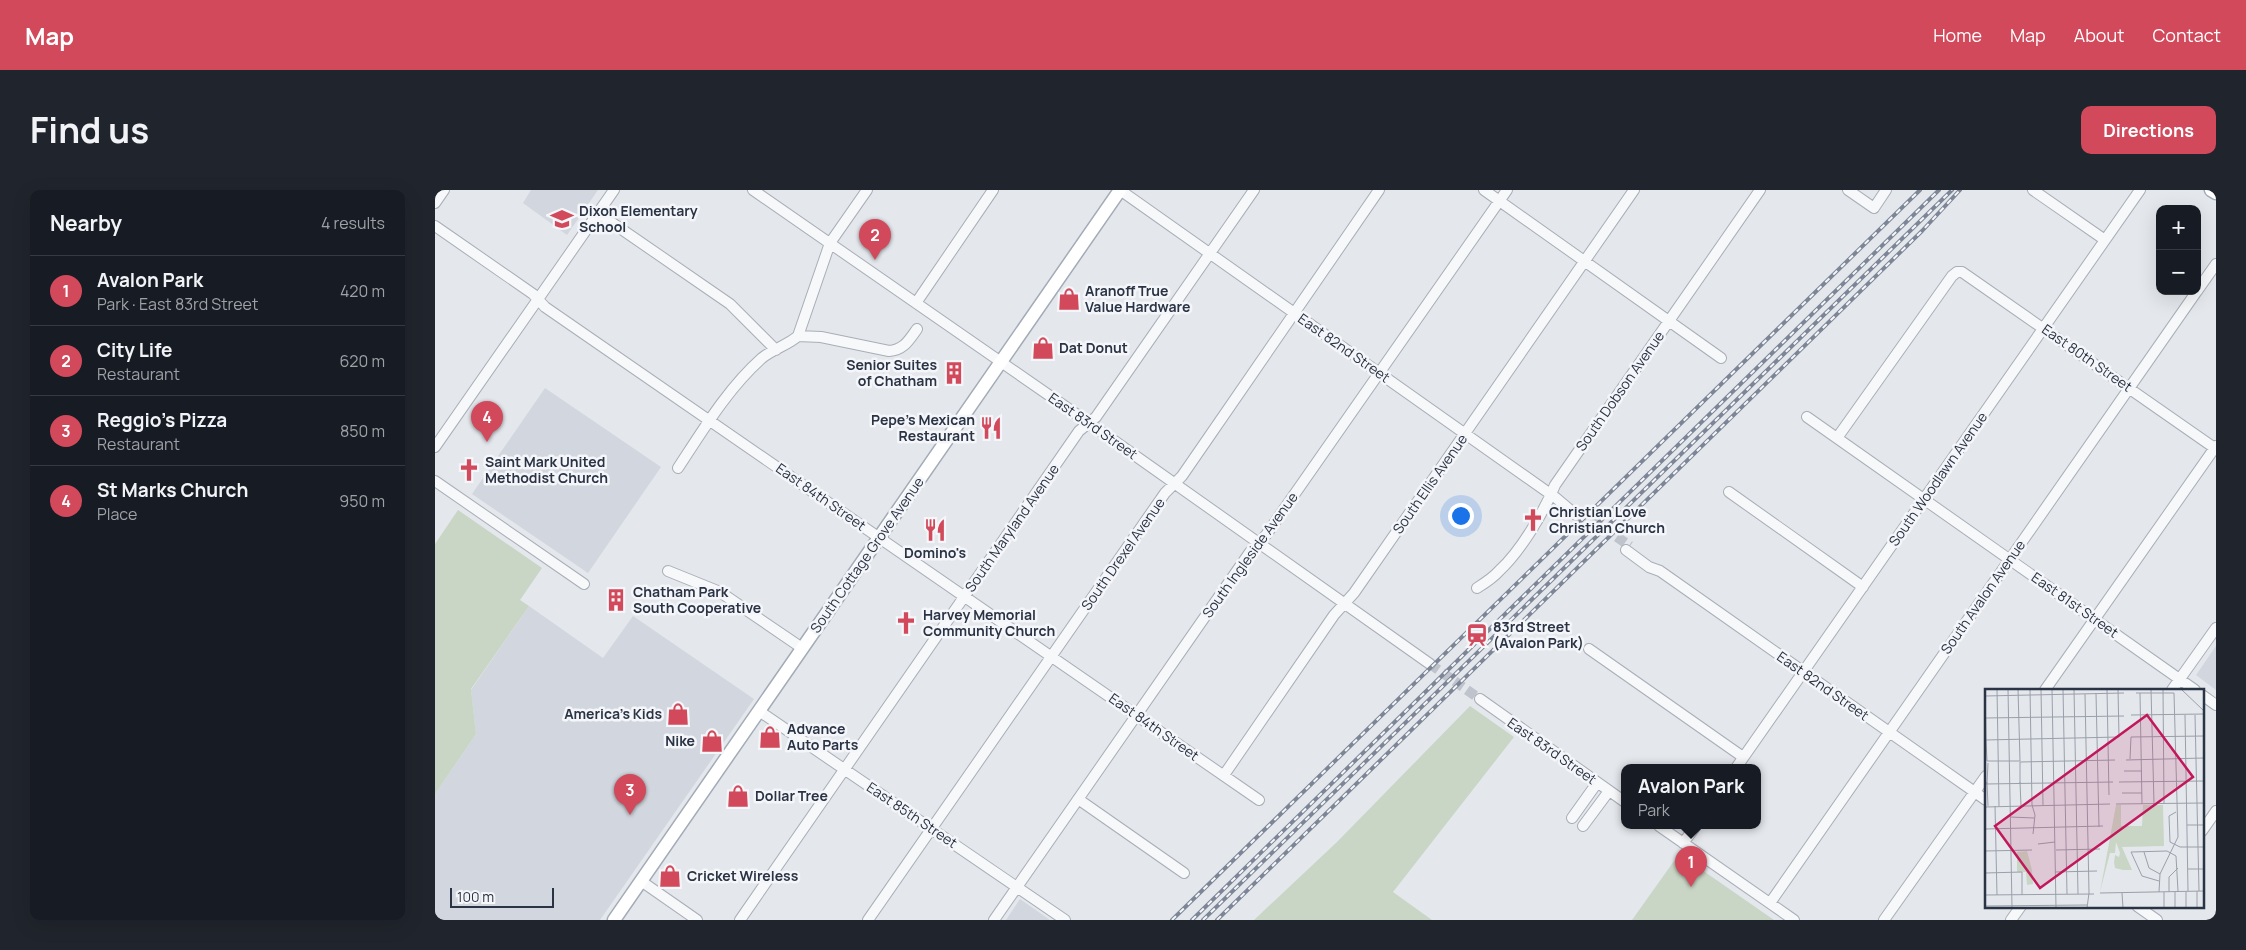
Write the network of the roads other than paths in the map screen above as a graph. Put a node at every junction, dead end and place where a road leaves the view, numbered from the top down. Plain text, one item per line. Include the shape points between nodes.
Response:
1 (444, 190) edge
2 (614, 190) edge
3 (753, 190) edge
4 (867, 190) edge
5 (993, 190) edge
6 (1120, 190) edge
7 (1254, 190) edge
8 (1379, 190) edge
9 (1484, 190) edge
10 (1507, 190) edge
11 (1634, 190) edge
12 (1760, 190) edge
13 (1849, 190) edge
14 (1886, 190) edge
15 (2033, 190) edge
16 (2140, 190) edge
17 (2211, 190) edge
18 (2216, 194) edge
19 (1499, 201) junction
20 (435, 203) edge
21 (598, 213) junction
22 (435, 226) edge
23 (2105, 240) junction
24 (830, 243) junction
25 (1210, 253) junction
26 (1585, 261) junction
27 (2216, 264) edge
28 (2201, 285) edge
29 (2194, 295) edge
30 (538, 299) junction
31 (916, 303) junction
32 (1294, 312) junction
33 (1670, 321) junction
34 (2044, 328) junction
35 (917, 329) dead end
36 (798, 336) junction
37 (776, 350) junction
38 (1721, 358) dead end
39 (1001, 362) junction
40 (1380, 373) junction
41 (2129, 388) junction
42 (1807, 417) dead end
43 (710, 420) junction
44 (1089, 423) junction
45 (1465, 434) junction
46 (1837, 438) junction
47 (435, 447) edge
48 (2216, 448) edge
49 (678, 468) dead end
50 (435, 481) edge
51 (1175, 483) junction
52 (1729, 492) dead end
53 (1551, 494) junction
54 (1924, 499) junction
55 (1578, 513) tunnel mouth
56 (879, 537) junction
57 (1259, 543) junction
58 (1628, 548) tunnel mouth
59 (2009, 560) junction
60 (668, 571) dead end
61 (583, 584) dead end
62 (1863, 587) junction
63 (1477, 588) dead end
64 (965, 596) junction
65 (1344, 603) junction
66 (2095, 619) junction
67 (2216, 628) edge
68 (802, 648) junction
69 (1589, 649) dead end
70 (1051, 656) junction
71 (1430, 664) tunnel mouth
72 (1803, 672) junction
73 (2180, 679) junction
74 (2046, 689) edge
75 (2173, 689) edge
76 (2194, 689) edge
77 (2203, 696) edge
78 (1480, 699) tunnel mouth
79 (2216, 705) edge
80 (759, 711) junction
81 (1136, 715) junction
82 (1889, 732) junction
83 (1743, 758) junction
84 (1739, 764) edge
85 (844, 770) junction
86 (1224, 775) junction
87 (1985, 777) edge
88 (1597, 783) junction
89 (1609, 791) junction
90 (1975, 792) junction
91 (1078, 799) junction
92 (1621, 799) edge
93 (1985, 799) edge
94 (1259, 800) dead end
95 (2216, 811) edge
96 (1572, 818) dead end
97 (1583, 826) dead end
98 (932, 829) junction
99 (1663, 829) edge
100 (1693, 829) edge
101 (2203, 830) edge
102 (1683, 843) junction
103 (1184, 873) dead end
104 (641, 881) junction
105 (1017, 887) junction
106 (1770, 903) junction
107 (2020, 908) edge
108 (2143, 911) edge
109 (614, 920) edge
110 (697, 920) edge
111 (740, 920) edge
112 (868, 920) edge
113 (994, 920) edge
114 (1065, 920) edge
115 (1794, 920) edge
116 (1884, 920) edge
117 (2011, 920) edge
118 (2157, 920) edge

1 - 20 street
2 - 21 street
3 - 24 street, East 83rd Street
4 - 24 street
5 - 31 street
6 - 25 street, East 82nd Street
6 - 39 main road, South Cottage Grove Avenue
7 - 25 street, South Maryland Avenue
8 - 32 street, South Drexel Avenue
9 - 19 street
10 - 19 street, South Ingleside Avenue
11 - 26 street, South Ellis Avenue
12 - 33 street, South Dobson Avenue
13 - 14 street via 1874,208
15 - 23 street
16 - 23 street, South Woodlawn Avenue
17 - 18 main road
19 - 26 street
19 - 40 street, South Ingleside Avenue
21 - 30 street
21 - 37 street via 730,304
22 - 30 street, East 84th Street
23 - 34 street, South Woodlawn Avenue
24 - 31 street, East 83rd Street
24 - 36 street
25 - 32 street, East 82nd Street
25 - 44 street, South Maryland Avenue
26 - 33 street
26 - 45 street, South Ellis Avenue
27 - 28 street, South Avalon Avenue
29 - 41 street, South Avalon Avenue
30 - 43 street, East 84th Street
30 - 47 street
31 - 39 street, East 83rd Street
32 - 40 street, East 82nd Street
32 - 51 street, South Drexel Avenue
33 - 38 street
33 - 53 street, South Dobson Avenue
34 - 41 street, East 80th Street
34 - 46 street, East 80th Street via 1966,273 1957,272
34 - 54 street, South Woodlawn Avenue
35 - 36 street via 906,344 898,350 889,351 821,337
36 - 37 street
37 - 43 street via 749,371
39 - 44 street, East 83rd Street
39 - 56 main road, South Cottage Grove Avenue
40 - 45 street, East 82nd Street
40 - 57 street, South Ingleside Avenue
41 - 48 street, East 80th Street
41 - 59 street, South Avalon Avenue
42 - 46 street, East 81st Street
43 - 49 street
43 - 56 street, East 84th Street
44 - 51 street, East 83rd Street
44 - 64 street, South Maryland Avenue via 1079,431
45 - 53 street, East 82nd Street
45 - 65 street, South Ellis Avenue
46 - 54 street, East 81st Street
48 - 66 street
50 - 61 street
51 - 57 street, East 83rd Street
51 - 70 street, South Drexel Avenue
52 - 62 street
53 - 55 street, East 82nd Street
53 - 63 street, South Dobson Avenue via 1512,557
54 - 59 street, East 81st Street
54 - 62 street, South Woodlawn Avenue
56 - 64 street, East 84th Street
56 - 68 main road, South Cottage Grove Avenue
57 - 65 street, East 83rd Street
57 - 81 street, South Ingleside Avenue
58 - 72 street, East 82nd Street via 1653,562 1660,571
59 - 66 street, East 81st Street
59 - 82 street, South Avalon Avenue
60 - 68 street via 720,592
62 - 72 street, South Woodlawn Avenue
64 - 70 street, East 84th Street
64 - 85 street, South Maryland Avenue
65 - 71 street, East 83rd Street
65 - 86 street, South Ellis Avenue
66 - 73 street, East 81st Street
66 - 74 street
67 - 73 street
68 - 80 main road, South Cottage Grove Avenue
69 - 83 street
70 - 81 street, East 84th Street
70 - 98 street, South Drexel Avenue
72 - 82 street, East 82nd Street
72 - 83 street, South Woodlawn Avenue
73 - 75 street
73 - 76 street, East 81st Street
77 - 79 street
78 - 88 street, East 83rd Street
80 - 85 street, East 85th Street
80 - 104 main road, South Cottage Grove Avenue
81 - 86 street, East 84th Street
81 - 91 street, South Ingleside Avenue
82 - 90 street, East 82nd Street
82 - 106 street, South Avalon Avenue
83 - 84 street, South Woodlawn Avenue
85 - 98 street, East 85th Street
85 - 111 street, South Maryland Avenue
86 - 94 street, East 84th Street
87 - 90 street
88 - 89 street, East 83rd Street
88 - 96 street
89 - 92 street, East 83rd Street
89 - 97 street
90 - 93 street, East 82nd Street
90 - 116 street
91 - 103 street
91 - 105 street, South Ingleside Avenue
95 - 101 street
98 - 105 street, East 85th Street
98 - 112 street, South Drexel Avenue
99 - 102 street
100 - 102 street
102 - 106 street
104 - 109 main road, South Cottage Grove Avenue
104 - 110 street
105 - 113 street, South Ingleside Avenue
105 - 114 street, East 85th Street
106 - 115 street
107 - 117 street
108 - 118 street

